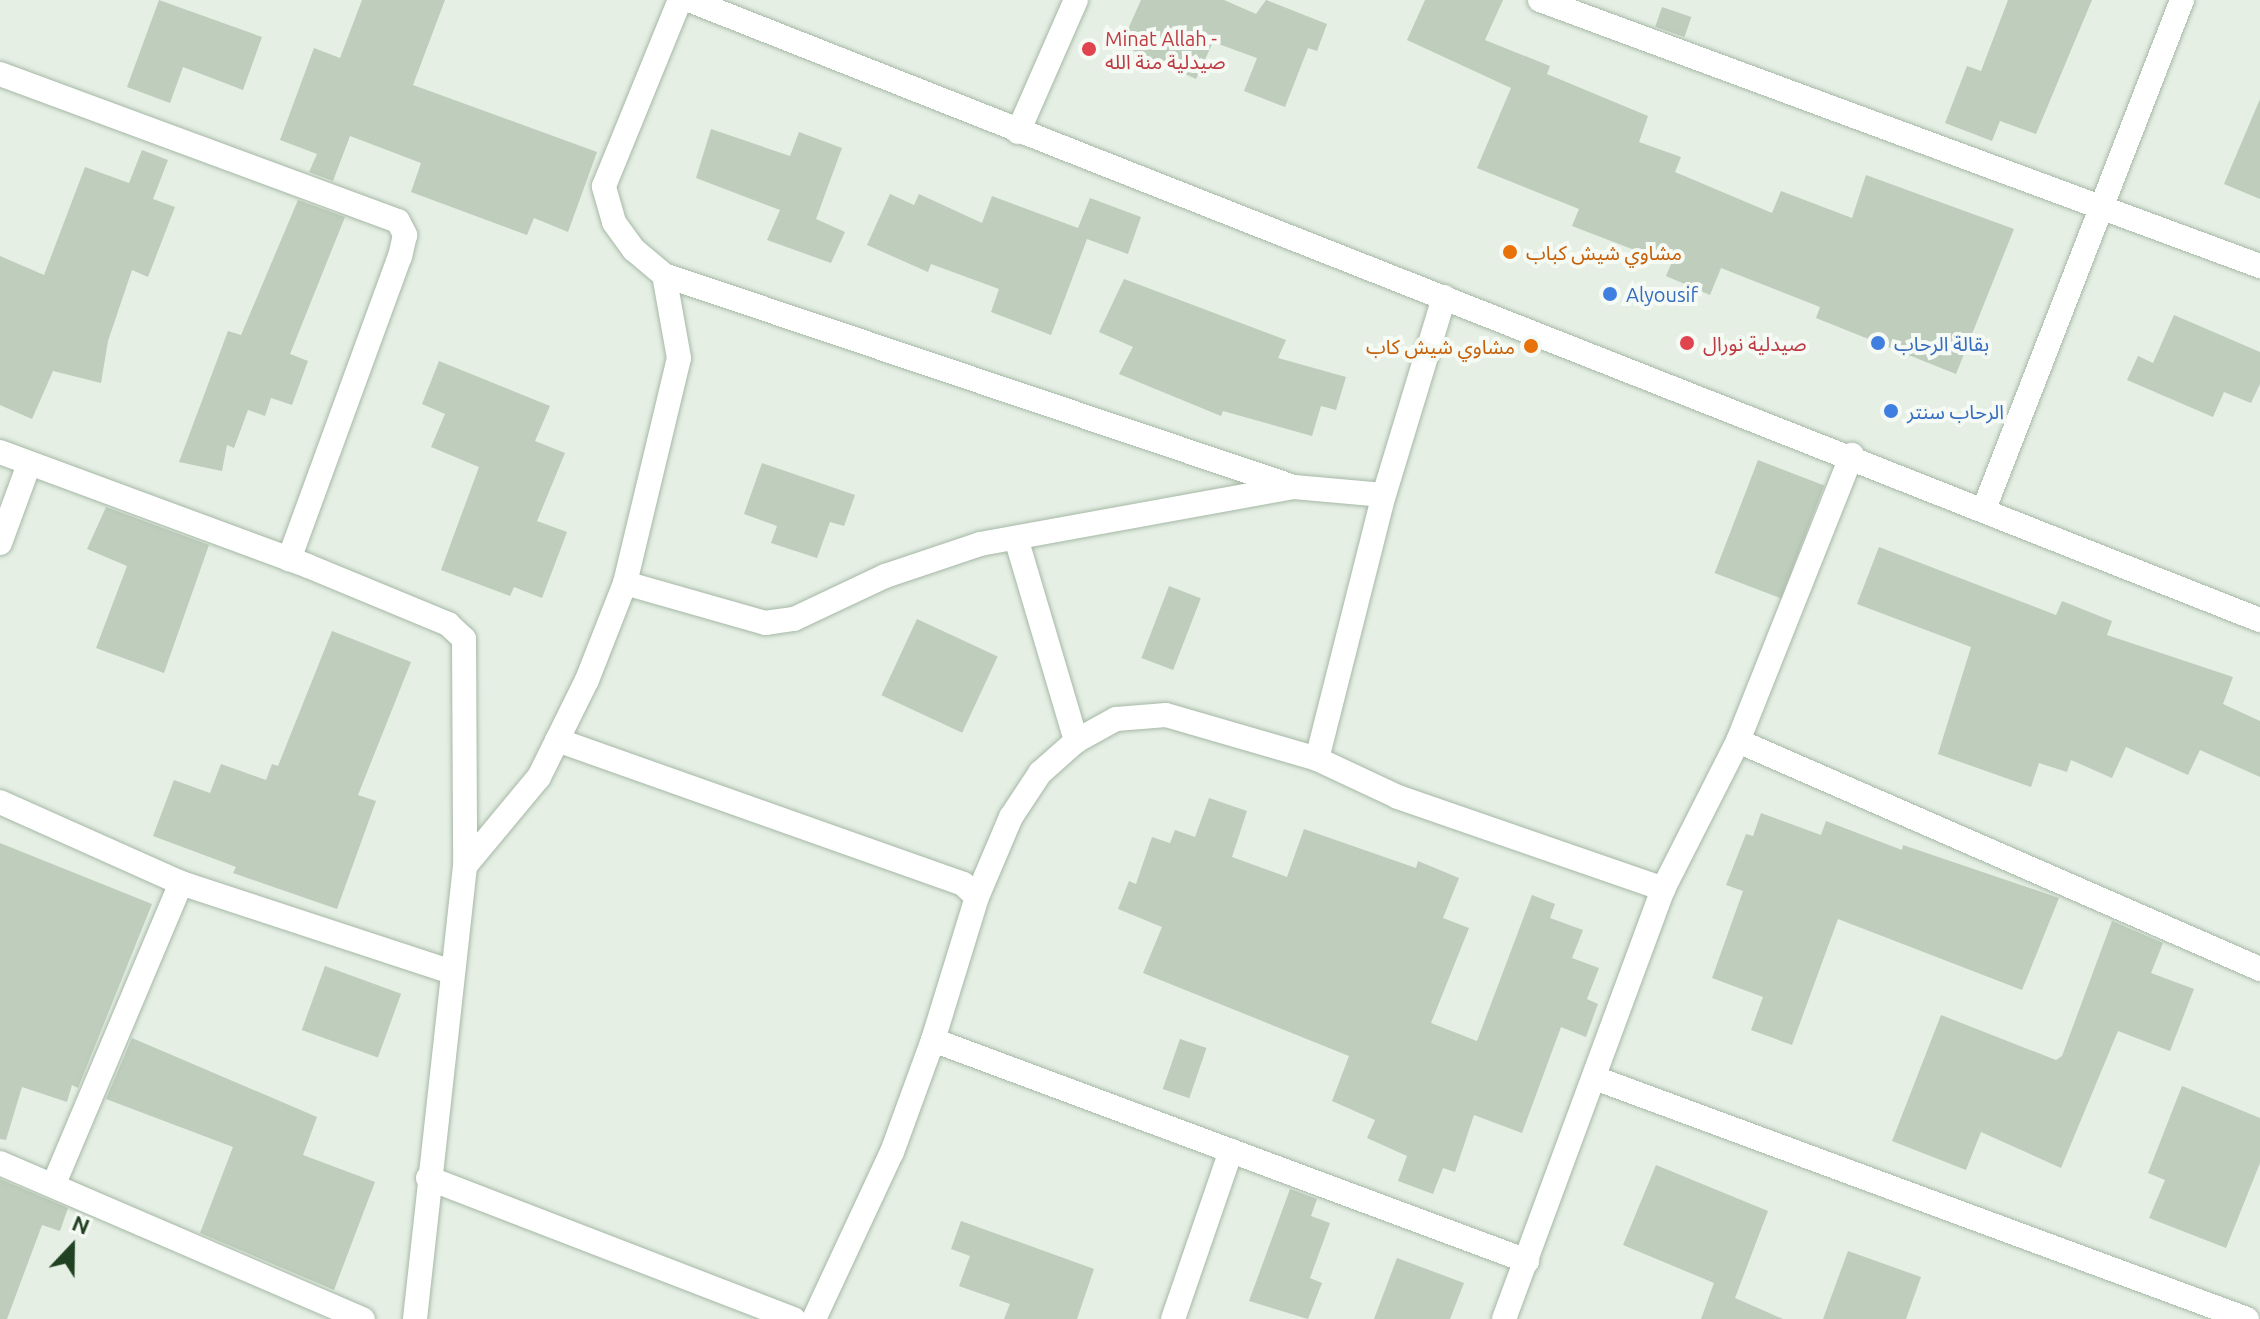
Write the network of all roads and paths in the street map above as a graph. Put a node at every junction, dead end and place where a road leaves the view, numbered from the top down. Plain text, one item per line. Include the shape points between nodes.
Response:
1 (680, 0) edge
2 (689, 0) edge
3 (1076, 0) edge
4 (1540, 0) edge
5 (2182, 0) edge
6 (0, 74) edge
7 (1018, 132) junction
8 (2101, 209) junction
9 (2260, 266) edge
10 (664, 275) junction
11 (1444, 297) junction
12 (0, 452) edge
13 (1852, 455) junction
14 (29, 464) junction
15 (1294, 487) junction
16 (1384, 495) junction
17 (1984, 509) junction
18 (1016, 538) junction
19 (0, 543) edge
20 (289, 559) junction
21 (625, 583) junction
22 (2260, 620) edge
23 (557, 740) junction
24 (1076, 741) junction
25 (1738, 741) junction
26 (1317, 759) junction
27 (0, 802) edge
28 (465, 866) junction
29 (181, 883) junction
30 (1663, 889) junction
31 (977, 897) junction
32 (2260, 969) edge
33 (452, 972) junction
34 (933, 1040) junction
35 (1595, 1078) junction
36 (1231, 1151) junction
37 (0, 1163) edge
38 (428, 1178) junction
39 (54, 1183) junction
40 (1527, 1261) junction
41 (363, 1319) edge
42 (415, 1319) edge
43 (794, 1319) edge
44 (814, 1319) edge
45 (1173, 1319) edge
46 (1504, 1319) edge
47 (2247, 1319) edge

1 - 10 street via 604,186 614,222 634,250
2 - 7 street
3 - 7 street
4 - 8 street
5 - 8 street
6 - 20 street via 398,221 405,235 400,256
7 - 11 street
8 - 9 street
8 - 17 street
10 - 15 street
10 - 21 street via 679,358
11 - 13 street
11 - 16 street
12 - 14 street
13 - 17 street
13 - 25 street
14 - 19 street
14 - 20 street
15 - 16 street
15 - 18 street
16 - 26 street
17 - 22 street
18 - 21 street via 885,576 794,619 765,623
18 - 24 street
20 - 28 street via 448,624 464,639
21 - 23 street
23 - 28 street via 539,777
23 - 31 street via 963,884
24 - 26 street via 1116,719 1166,715
24 - 31 street via 1040,773 1011,817
25 - 30 street
25 - 32 street
26 - 30 street via 1398,797
27 - 29 street
28 - 33 street
29 - 33 street
29 - 39 street
30 - 35 street
31 - 34 street
33 - 38 street
34 - 36 street
34 - 44 street via 892,1152
35 - 40 street
35 - 47 street
36 - 40 street
36 - 45 street
37 - 39 street
38 - 42 street
38 - 43 street
39 - 41 street
40 - 46 street

